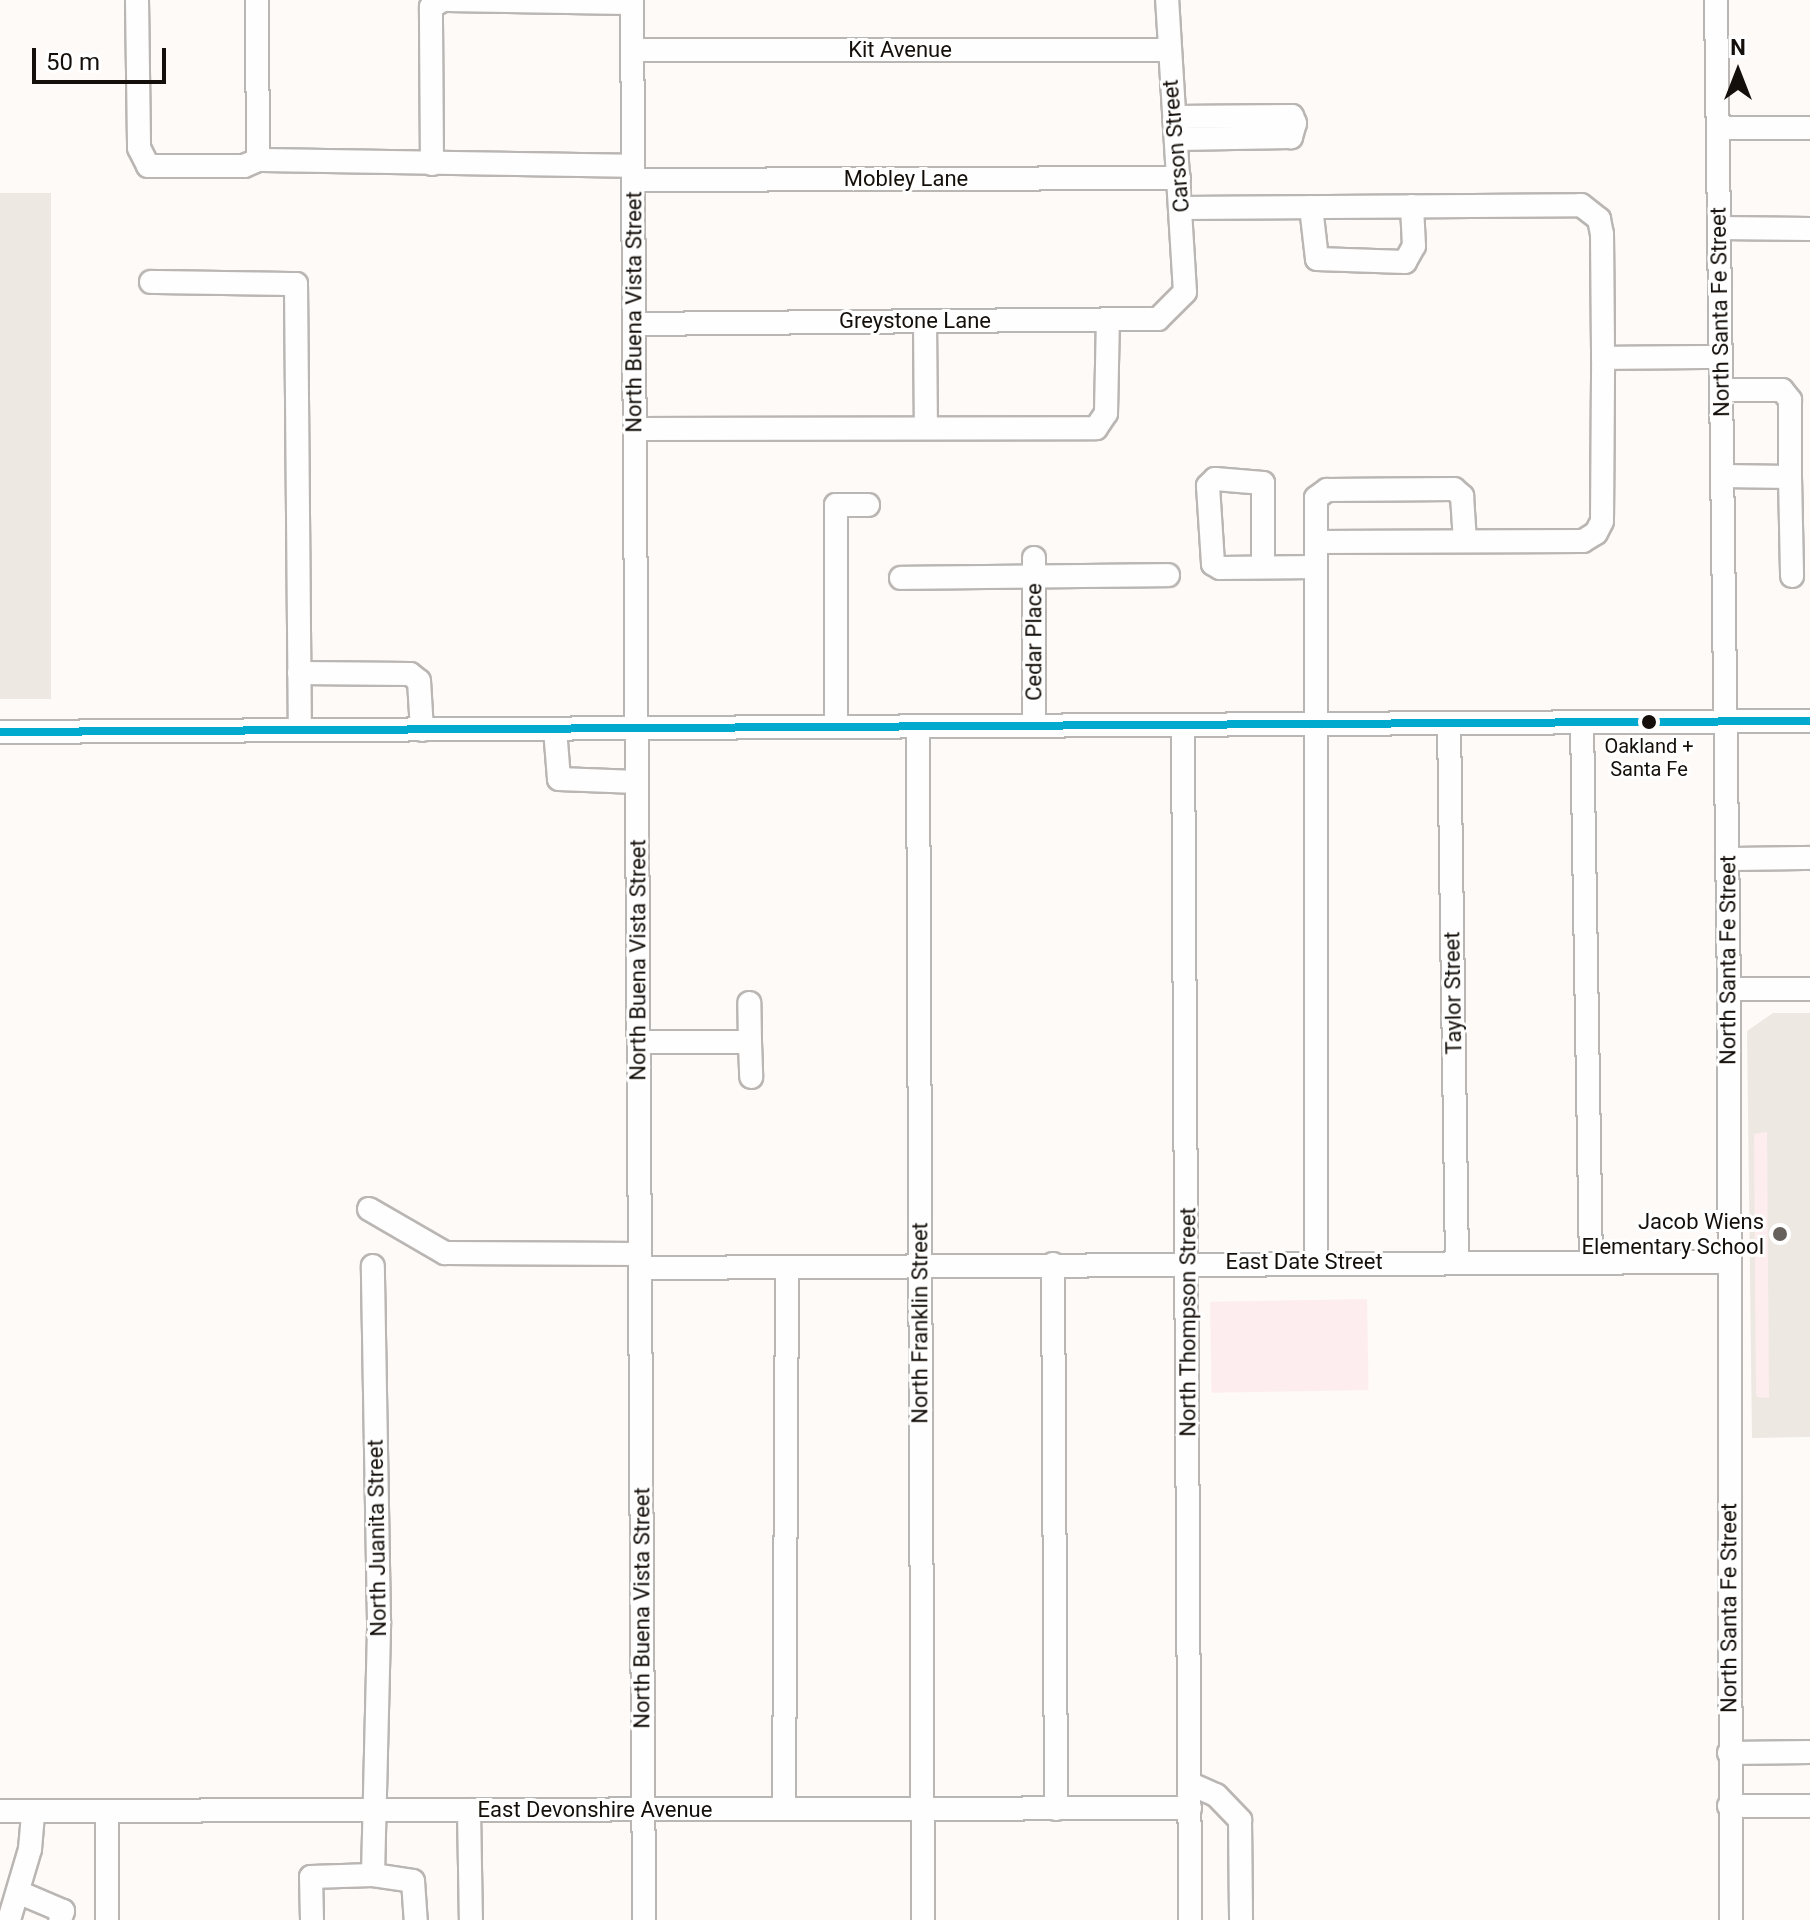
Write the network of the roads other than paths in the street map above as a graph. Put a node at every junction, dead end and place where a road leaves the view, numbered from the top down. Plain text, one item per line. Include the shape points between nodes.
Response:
1 (137, 0) edge
2 (257, 0) edge
3 (1167, 0) edge
4 (1716, 0) edge
5 (592, 1) edge
6 (632, 1) edge
7 (632, 50) junction
8 (1168, 50) junction
9 (1718, 128) junction
10 (1810, 128) edge
11 (258, 160) junction
12 (432, 164) junction
13 (633, 173) junction
14 (1179, 178) junction
15 (1412, 206) junction
16 (1311, 207) junction
17 (1181, 208) junction
18 (1719, 228) junction
19 (1810, 229) edge
20 (151, 282) dead end
21 (1185, 292) joint
22 (1108, 320) junction
23 (925, 321) junction
24 (634, 324) junction
25 (1721, 357) junction
26 (1603, 358) junction
27 (1722, 390) junction
28 (926, 428) junction
29 (635, 429) junction
30 (1723, 476) junction
31 (1790, 477) junction
32 (868, 505) dead end
33 (1465, 541) junction
34 (1316, 542) junction
35 (1034, 567) junction
36 (1263, 567) dead end
37 (1316, 567) junction
38 (1168, 575) dead end
39 (1792, 576) dead end
40 (901, 578) dead end
41 (299, 673) junction
42 (1726, 721) junction
43 (1810, 721) edge
44 (1582, 722) junction
45 (1449, 723) junction
46 (1316, 724) junction
47 (1183, 725) junction
48 (1034, 726) junction
49 (836, 727) junction
50 (918, 727) junction
51 (637, 728) junction
52 (555, 729) junction
53 (300, 730) junction
54 (422, 730) junction
55 (0, 732) edge
56 (637, 782) junction
57 (1810, 858) edge
58 (1727, 859) junction
59 (1729, 989) junction
60 (1810, 989) edge
61 (749, 1003) dead end
62 (639, 1042) junction
63 (750, 1042) junction
64 (751, 1077) dead end
65 (369, 1209) dead end
66 (640, 1261) junction
67 (1187, 1261) junction
68 (1316, 1262) junction
69 (1728, 1262) junction
70 (1457, 1263) junction
71 (1591, 1263) junction
72 (1053, 1264) junction
73 (373, 1266) dead end
74 (787, 1267) junction
75 (920, 1267) junction
76 (1810, 1752) edge
77 (1729, 1753) junction
78 (1191, 1784) junction
79 (1729, 1806) junction
80 (1810, 1806) edge
81 (1190, 1808) junction
82 (784, 1809) junction
83 (924, 1809) junction
84 (1056, 1809) junction
85 (469, 1810) junction
86 (643, 1810) junction
87 (0, 1811) edge
88 (33, 1811) junction
89 (107, 1811) junction
90 (375, 1811) junction
91 (373, 1875) junction
92 (18, 1892) junction
93 (9, 1920) edge
94 (60, 1920) edge
95 (107, 1920) edge
96 (312, 1920) edge
97 (416, 1920) edge
98 (471, 1920) edge
99 (644, 1920) edge
100 (923, 1920) edge
101 (1190, 1920) edge
102 (1241, 1920) edge
103 (1731, 1920) edge

1 - 11 street, Mobley Lane via 139,148 148,166 244,166
2 - 11 street
3 - 8 street, Carson Street
4 - 9 street, North Santa Fe Street
5 - 6 street
5 - 12 street via 443,0 431,7
6 - 7 street, North Buena Vista Street
7 - 8 street, Kit Avenue
7 - 13 street, North Buena Vista Street
8 - 14 street, Carson Street
9 - 10 street
9 - 18 street, North Santa Fe Street
11 - 12 street, Mobley Lane
12 - 13 street, Mobley Lane
13 - 14 street, Mobley Lane
13 - 24 street, North Buena Vista Street
14 - 17 street, Carson Street
15 - 16 street
15 - 16 street via 1413,256 1405,262 1317,259
15 - 26 street via 1581,205 1591,210 1602,234
16 - 17 street
17 - 21 street, Carson Street
18 - 19 street
18 - 25 street, North Santa Fe Street
20 - 41 street via 296,284
21 - 22 street, Greystone Lane via 1158,319
22 - 23 street, Greystone Lane
22 - 28 street via 1103,424
23 - 24 street, Greystone Lane
23 - 28 street
24 - 29 street, North Buena Vista Street
25 - 26 street
25 - 27 street, North Santa Fe Street
26 - 33 street via 1602,521 1596,533 1583,541
27 - 30 street, North Santa Fe Street
27 - 31 street via 1782,390 1790,400
28 - 29 street
29 - 51 street, North Buena Vista Street
30 - 31 street
30 - 42 street, North Santa Fe Street
31 - 39 street
32 - 49 street via 836,505
33 - 34 street
33 - 34 street via 1462,496 1454,489 1327,490 1316,498
34 - 37 street
35 - 38 street
35 - 40 street
35 - 48 street, Cedar Place
36 - 37 street
37 - 46 street
41 - 53 street
41 - 54 street via 410,674 419,681
42 - 43 street
42 - 44 street
42 - 58 street, North Santa Fe Street
44 - 45 street
44 - 71 street
45 - 46 street
45 - 70 street, Taylor Street
46 - 47 street
46 - 68 street
47 - 48 street
47 - 67 street, North Thompson Street
48 - 50 street
49 - 50 street
49 - 51 street
50 - 75 street, North Franklin Street
51 - 52 street
51 - 56 street, North Buena Vista Street
52 - 54 street
52 - 56 street via 559,779
53 - 54 street
53 - 55 street
56 - 62 street, North Buena Vista Street
57 - 58 street
58 - 59 street, North Santa Fe Street
59 - 60 street
59 - 69 street, North Santa Fe Street
61 - 63 street
62 - 63 street
62 - 66 street, North Buena Vista Street
63 - 64 street
65 - 66 street, East Date Street via 445,1253
66 - 74 street, East Date Street
66 - 86 street, North Buena Vista Street
67 - 68 street, East Date Street
67 - 72 street, East Date Street
67 - 78 street, North Thompson Street
68 - 70 street, East Date Street
69 - 71 street, East Date Street
69 - 77 street, North Santa Fe Street
70 - 71 street, East Date Street
72 - 75 street, East Date Street
72 - 84 street
73 - 90 street, North Juanita Street via 379,1621
74 - 75 street, East Date Street
74 - 82 street
75 - 83 street, North Franklin Street
76 - 77 street
77 - 79 street, North Santa Fe Street
78 - 81 street, North Thompson Street
78 - 102 street via 1216,1795 1240,1820
79 - 80 street
79 - 103 street, North Santa Fe Street
81 - 84 street, East Devonshire Avenue
81 - 101 street, North Thompson Street
82 - 83 street, East Devonshire Avenue
82 - 86 street, East Devonshire Avenue
83 - 84 street, East Devonshire Avenue
83 - 100 street, North Franklin Street
85 - 86 street, East Devonshire Avenue
85 - 90 street, East Devonshire Avenue
85 - 98 street
86 - 99 street, North Buena Vista Street
87 - 88 street, East Devonshire Avenue
88 - 89 street, East Devonshire Avenue
88 - 92 street
89 - 90 street, East Devonshire Avenue
89 - 95 street
90 - 91 street, North Juanita Street
91 - 96 street via 311,1877
91 - 97 street via 413,1881
92 - 93 street
92 - 94 street via 63,1911

